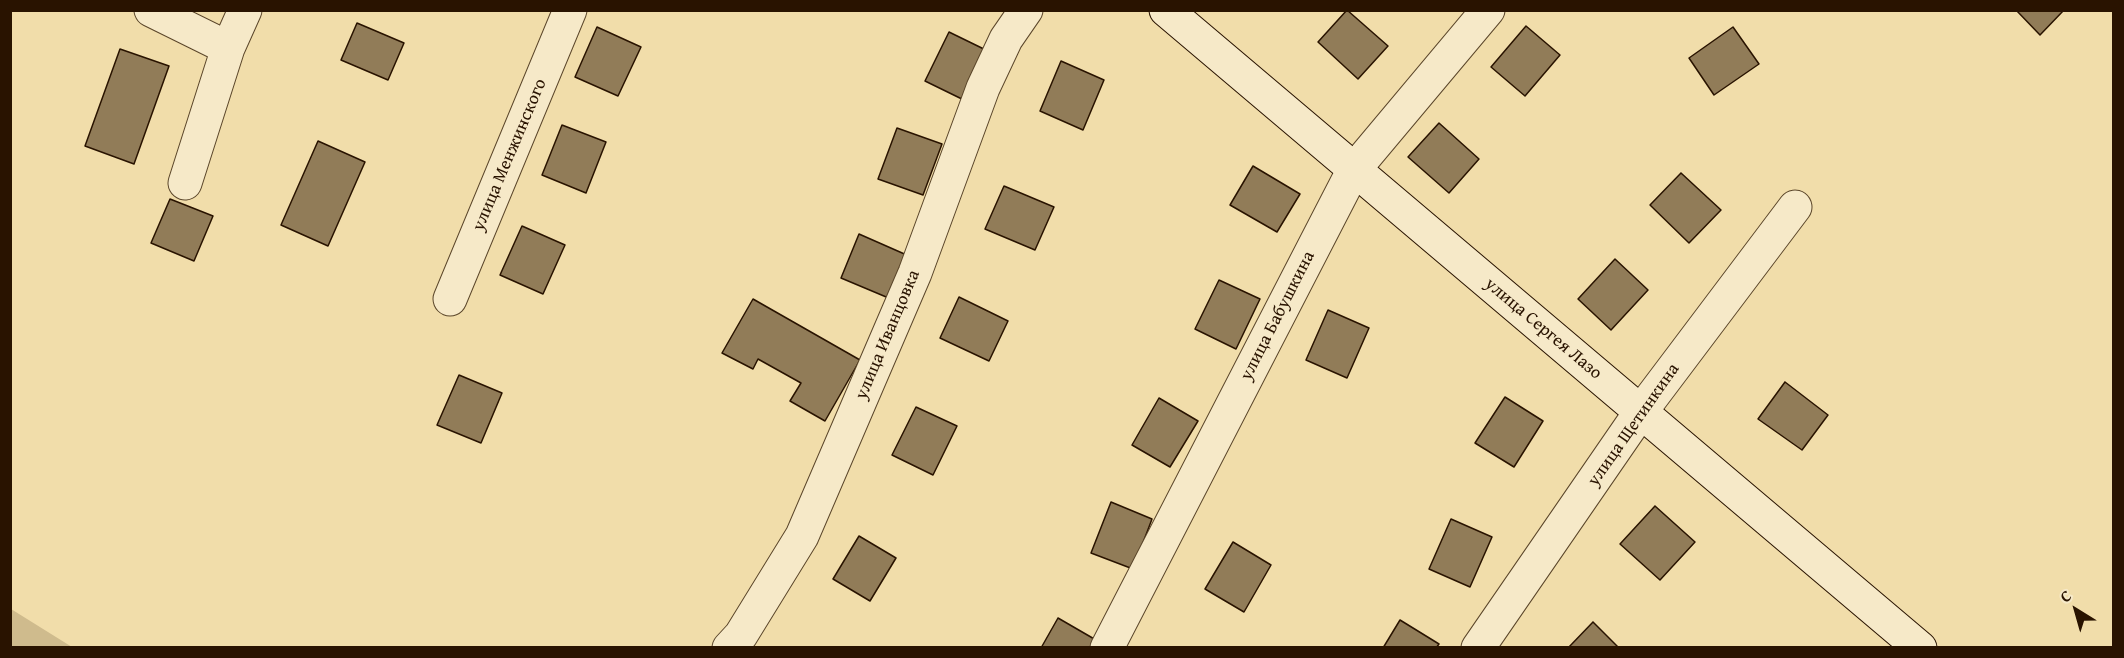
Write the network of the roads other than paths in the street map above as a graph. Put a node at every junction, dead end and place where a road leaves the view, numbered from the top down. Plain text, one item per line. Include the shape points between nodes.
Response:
1 (151, 10) edge
2 (245, 10) edge
3 (570, 10) edge
4 (1026, 10) edge
5 (1166, 10) edge
6 (1488, 10) edge
7 (228, 48) junction
8 (1353, 171) junction
9 (185, 183) dead end
10 (1795, 207) dead end
11 (450, 299) dead end
12 (1642, 410) junction
13 (729, 648) edge
14 (1107, 648) edge
15 (1478, 648) edge
16 (1920, 648) edge

1 - 7 street
2 - 7 street
3 - 11 street, улица Менжинского
4 - 13 street, улица Иванцовка via 1006,39 983,88 915,273 802,536
5 - 8 street, улица Сергея Лазо
6 - 8 street, улица Бабушкина
7 - 9 street
8 - 12 street, улица Сергея Лазо
8 - 14 street, улица Бабушкина
10 - 12 street, улица Щетинкина
12 - 15 street, улица Щетинкина
12 - 16 street, улица Сергея Лазо

